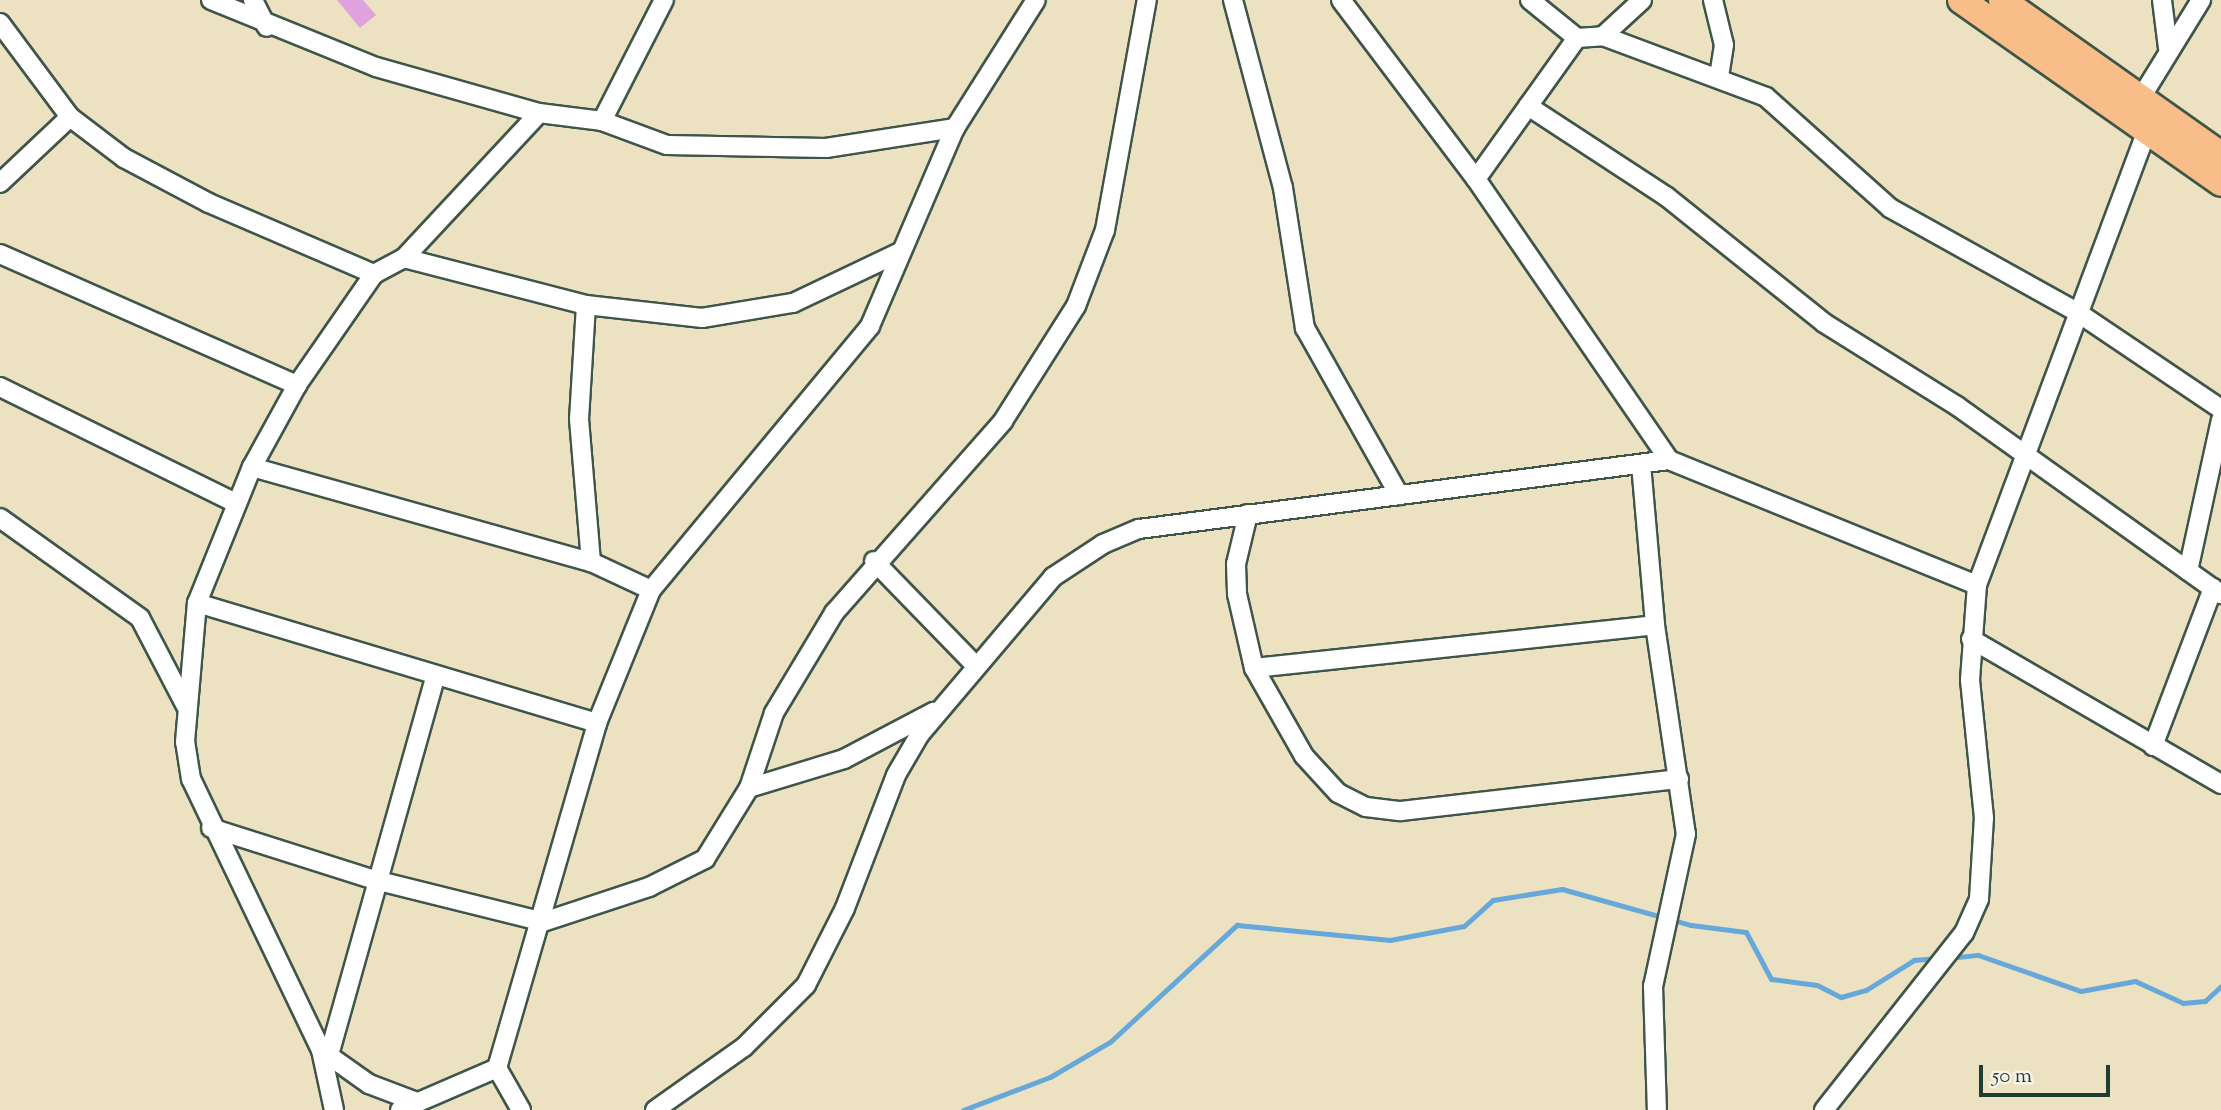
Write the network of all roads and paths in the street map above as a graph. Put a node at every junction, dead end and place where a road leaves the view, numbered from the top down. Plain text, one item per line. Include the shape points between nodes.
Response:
1 (211, 0) edge
2 (253, 0) edge
3 (664, 0) edge
4 (1036, 0) edge
5 (1147, 0) edge
6 (1233, 0) edge
7 (1340, 0) edge
8 (1530, 0) edge
9 (1642, 0) edge
10 (1713, 0) edge
11 (1961, 0) edge
12 (2002, 0) edge
13 (2162, 0) edge
14 (2201, 0) edge
15 (0, 23) edge
16 (267, 27) junction
17 (1603, 36) junction
18 (1577, 38) junction
19 (2168, 48) junction
20 (1719, 77) junction
21 (2142, 96) junction
22 (1528, 106) junction
23 (539, 113) junction
24 (69, 117) junction
25 (602, 121) junction
26 (955, 128) junction
27 (2148, 128) junction
28 (2221, 155) edge
29 (1476, 179) junction
30 (0, 183) edge
31 (2221, 183) edge
32 (900, 252) junction
33 (0, 254) edge
34 (404, 258) junction
35 (374, 274) junction
36 (586, 305) junction
37 (2077, 312) junction
38 (297, 385) junction
39 (0, 387) edge
40 (2221, 409) edge
41 (2221, 420) edge
42 (2025, 456) junction
43 (1669, 460) junction
44 (1642, 464) junction
45 (252, 467) junction
46 (1399, 495) junction
47 (236, 503) junction
48 (1248, 514) junction
49 (0, 518) edge
50 (874, 561) junction
51 (591, 562) junction
52 (2188, 571) junction
53 (1977, 585) junction
54 (651, 590) junction
55 (2217, 591) edge
56 (197, 603) junction
57 (1655, 625) junction
58 (1971, 639) junction
59 (975, 665) junction
60 (1254, 668) junction
61 (435, 679) junction
62 (186, 706) junction
63 (939, 708) junction
64 (597, 723) junction
65 (2153, 746) junction
66 (1679, 779) junction
67 (2221, 783) edge
68 (749, 789) junction
69 (211, 828) junction
70 (375, 880) junction
71 (542, 922) junction
72 (325, 1053) junction
73 (497, 1068) junction
74 (407, 1106) edge
75 (334, 1110) edge
76 (521, 1110) edge
77 (655, 1110) edge
78 (1657, 1110) edge
79 (1824, 1110) edge

1 - 16 street
2 - 16 street
3 - 25 street
4 - 26 street
5 - 50 street via 1142,53 1096,267 1003,421
6 - 46 street via 1283,188 1306,328
7 - 29 street
8 - 18 street
9 - 17 street
10 - 20 street via 1723,33
11 - 27 highway
12 - 21 highway
13 - 19 street
14 - 19 street
15 - 24 street
16 - 23 street via 376,67
17 - 18 street
17 - 20 street
18 - 22 street
19 - 21 street
20 - 37 street via 1766,97 1864,187 1935,237
21 - 28 highway
22 - 29 street
22 - 42 street via 1667,197 1824,323
23 - 25 street
23 - 34 street
24 - 30 street
24 - 35 street via 154,176
25 - 26 street via 667,145 743,149 826,148
26 - 32 street
27 - 31 highway
27 - 37 street
29 - 43 street
32 - 36 street via 763,311 702,318
32 - 54 street via 870,326
33 - 38 street
34 - 35 street
34 - 36 street
35 - 38 street
36 - 51 street via 579,419
37 - 40 street
37 - 42 street
38 - 45 street
39 - 47 street
41 - 52 street
42 - 52 street
42 - 53 street
43 - 44 street
43 - 53 street
44 - 46 street
44 - 57 street
45 - 47 street
45 - 51 street
46 - 48 street
47 - 56 street
48 - 59 street via 1139,530 1103,544 1053,578
48 - 60 street via 1236,564 1237,594
49 - 62 street via 140,618
50 - 59 street
50 - 68 street via 802,662 762,739
51 - 54 street
52 - 55 street
53 - 58 street
54 - 64 street
55 - 65 street
56 - 61 street
56 - 62 street
57 - 60 street
57 - 66 street
58 - 65 street
58 - 79 street via 1984,818 1979,899 1957,942
59 - 63 street
60 - 66 street via 1320,776 1366,807 1401,811
61 - 64 street
61 - 70 street
62 - 69 street via 186,758
63 - 68 street via 844,759
63 - 77 street via 896,775 845,908 806,985 744,1047
64 - 71 street
65 - 67 street
66 - 78 street via 1686,853 1651,1007
68 - 71 street via 705,859 649,887
69 - 70 street
69 - 72 street
70 - 71 street
70 - 72 street
71 - 73 street
72 - 74 street
72 - 75 street
73 - 74 street
73 - 76 street

